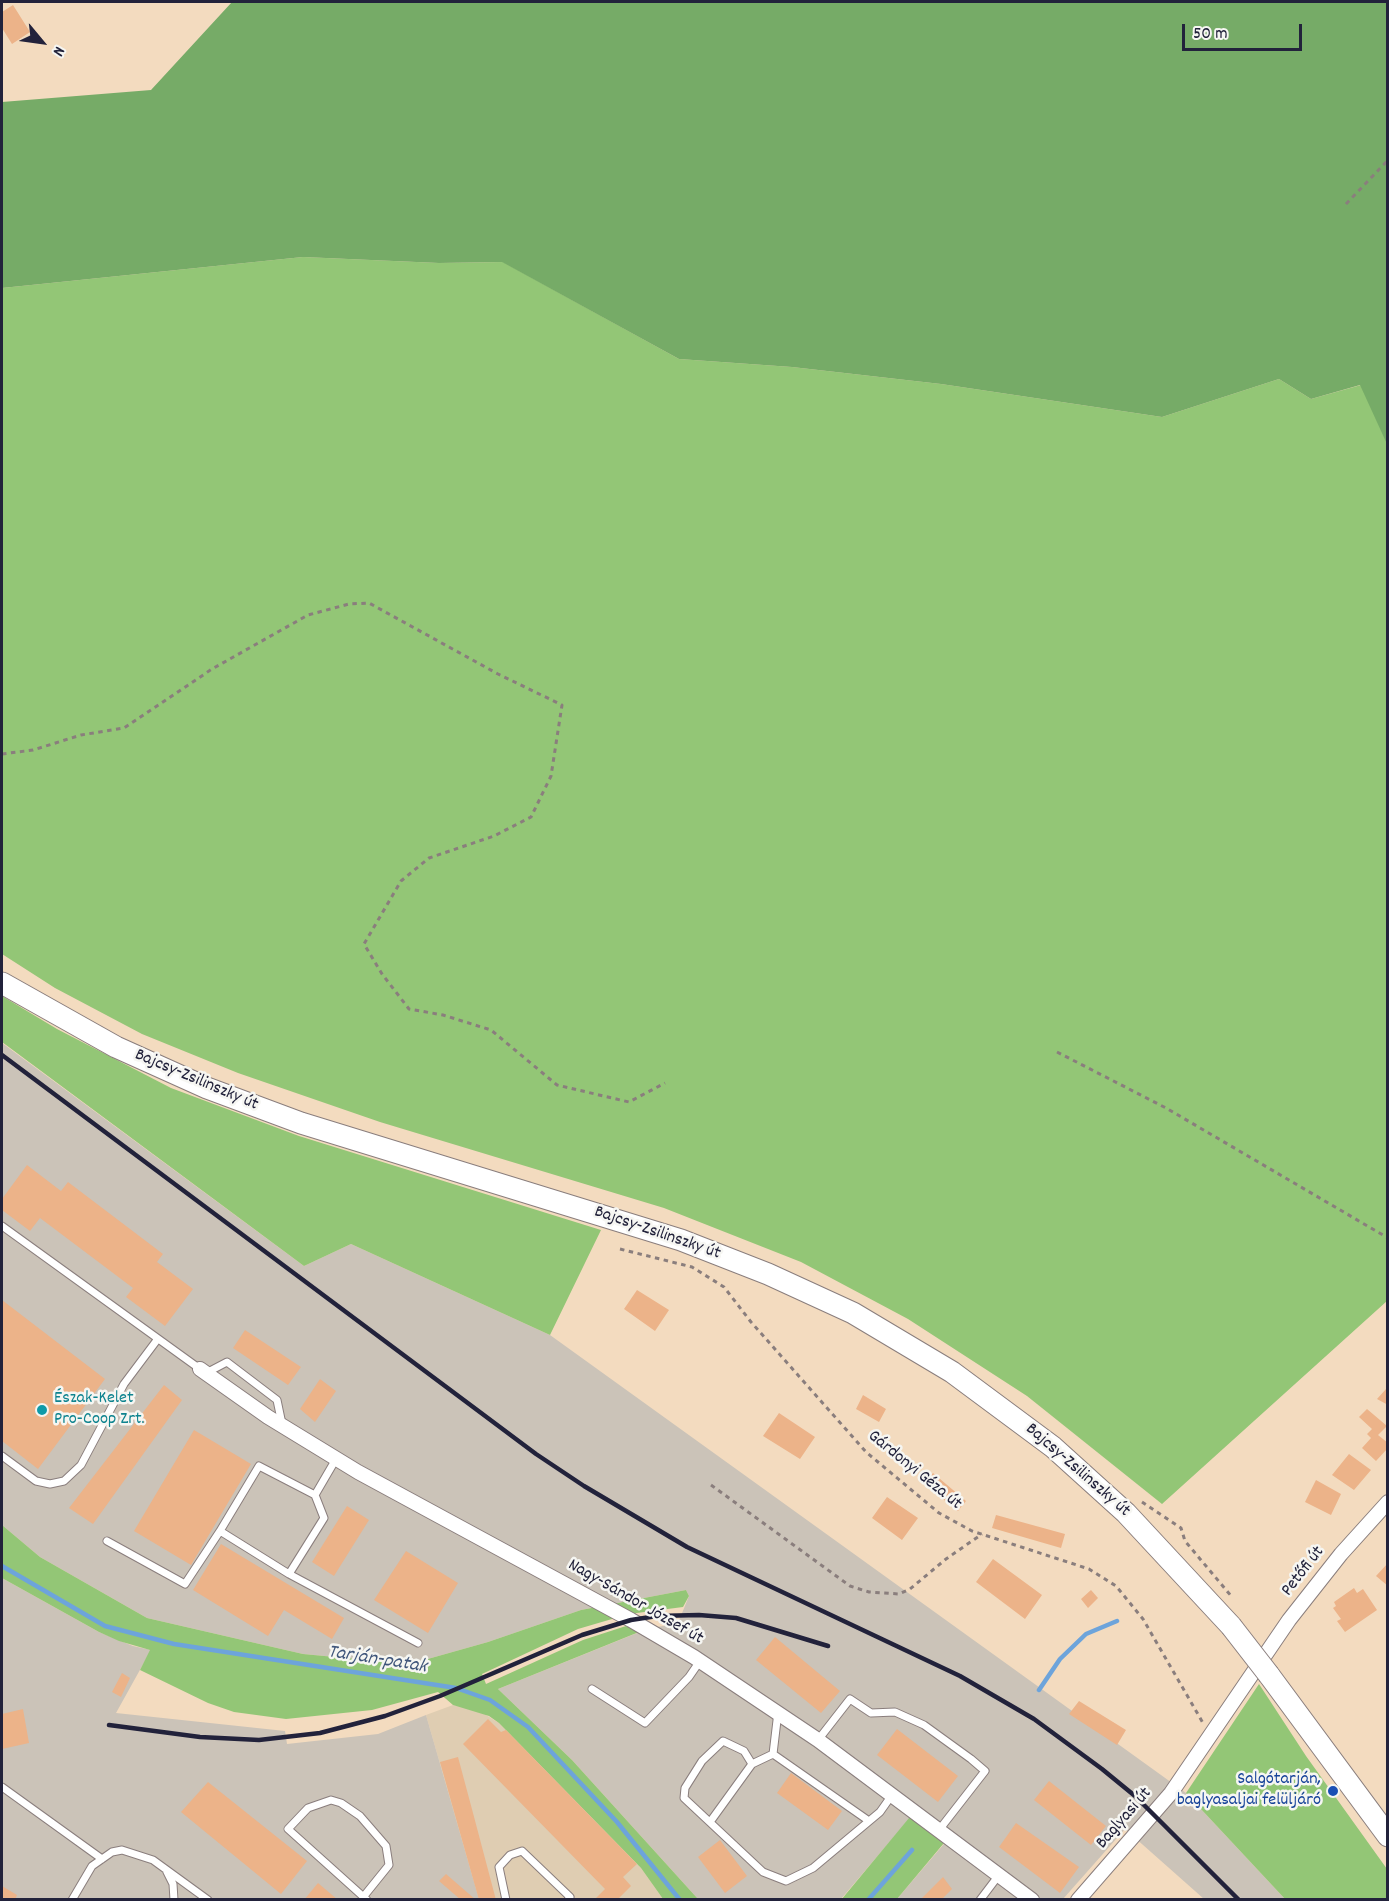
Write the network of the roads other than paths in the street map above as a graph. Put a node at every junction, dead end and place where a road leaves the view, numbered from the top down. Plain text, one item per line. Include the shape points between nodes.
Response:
1 (2, 982) edge
2 (2, 1226) edge
3 (157, 1340) junction
4 (203, 1371) junction
5 (282, 1426) junction
6 (2, 1456) edge
7 (336, 1459) junction
8 (315, 1495) junction
9 (1388, 1502) edge
10 (220, 1531) junction
11 (107, 1540) dead end
12 (289, 1574) junction
13 (418, 1643) dead end
14 (700, 1661) junction
15 (1262, 1672) junction
16 (592, 1689) dead end
17 (778, 1712) junction
18 (818, 1740) junction
19 (773, 1754) junction
20 (752, 1764) junction
21 (2, 1787) edge
22 (892, 1795) junction
23 (869, 1821) junction
24 (710, 1822) junction
25 (939, 1830) junction
26 (1388, 1836) edge
27 (102, 1859) junction
28 (164, 1868) junction
29 (999, 1875) junction
30 (365, 1898) edge
31 (72, 1899) edge
32 (174, 1899) edge
33 (208, 1899) edge
34 (506, 1899) edge
35 (568, 1899) edge
36 (980, 1899) edge
37 (1032, 1899) edge
38 (1078, 1899) edge

1 - 15 main road, Bajcsy-Zsilinszky út, bridge via 116,1047 207,1088 322,1130 681,1239 853,1313 960,1378 1053,1447 1126,1513 1231,1626
2 - 3 lane
3 - 4 lane
3 - 6 lane via 124,1384 81,1465 64,1481 36,1481
4 - 5 street, Nagy-Sándor József út
4 - 5 lane via 227,1362 277,1400
5 - 7 street, Nagy-Sándor József út
7 - 8 lane
7 - 14 street, Nagy-Sándor József út
8 - 10 lane via 259,1466
8 - 12 lane via 324,1518
9 - 15 street, Petőfi út via 1341,1554
10 - 11 lane via 185,1584
10 - 12 lane
12 - 13 lane
14 - 16 lane via 645,1723
14 - 17 street, Nagy-Sándor József út
15 - 26 main road
15 - 38 street, Baglyasi út via 1167,1799
17 - 18 street, Nagy-Sándor József út
17 - 19 lane
18 - 22 street, Nagy-Sándor József út
18 - 25 lane via 850,1699 871,1713 895,1712 924,1725 971,1759 985,1771
19 - 20 lane
19 - 23 lane
20 - 24 lane
20 - 24 lane via 744,1751 723,1741 702,1761 685,1788 684,1798
21 - 27 lane
22 - 23 lane
22 - 25 street, Nagy-Sándor József út
23 - 24 lane via 813,1868 786,1881 763,1872
25 - 29 street, Nagy-Sándor József út
27 - 28 lane via 122,1850 140,1854
27 - 31 lane via 92,1866
28 - 32 lane via 173,1884
28 - 33 lane
29 - 36 lane
29 - 37 street, Nagy-Sándor József út
30 - 30 lane via 389,1864 386,1846 360,1816 341,1803 331,1800 308,1808 288,1829
34 - 35 lane via 499,1869 510,1855 522,1851

